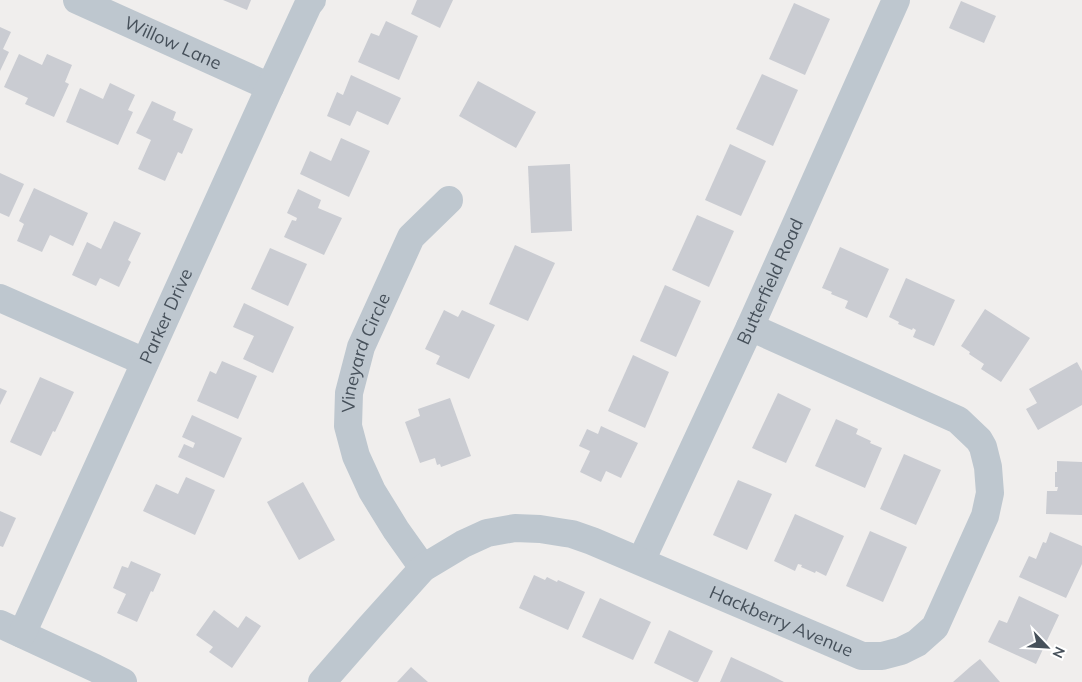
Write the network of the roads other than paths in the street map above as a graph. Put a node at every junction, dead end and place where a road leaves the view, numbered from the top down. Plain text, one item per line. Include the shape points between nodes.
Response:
1 (77, 0) edge
2 (312, 0) edge
3 (896, 0) edge
4 (270, 88) junction
5 (449, 200) dead end
6 (0, 298) edge
7 (750, 327) junction
8 (145, 362) junction
9 (641, 561) junction
10 (424, 568) junction
11 (11, 629) edge
12 (123, 682) edge
13 (322, 682) edge

1 - 4 street, Willow Lane
2 - 4 street, Parker Drive
3 - 7 street, Butterfield Road
4 - 8 street, Parker Drive
5 - 10 street, Vineyard Circle via 411,237 361,347 349,393 348,426 356,456 372,491
6 - 8 street
7 - 9 street, Butterfield Road
7 - 9 street, Hackberry Avenue via 958,420 979,440 988,467 990,493 985,516 935,627 917,643 901,651 882,656 862,656
8 - 11 street, Parker Drive
9 - 10 street, Hackberry Avenue via 572,534 540,528 514,528 487,533
10 - 13 street, Hackberry Avenue
11 - 12 street

